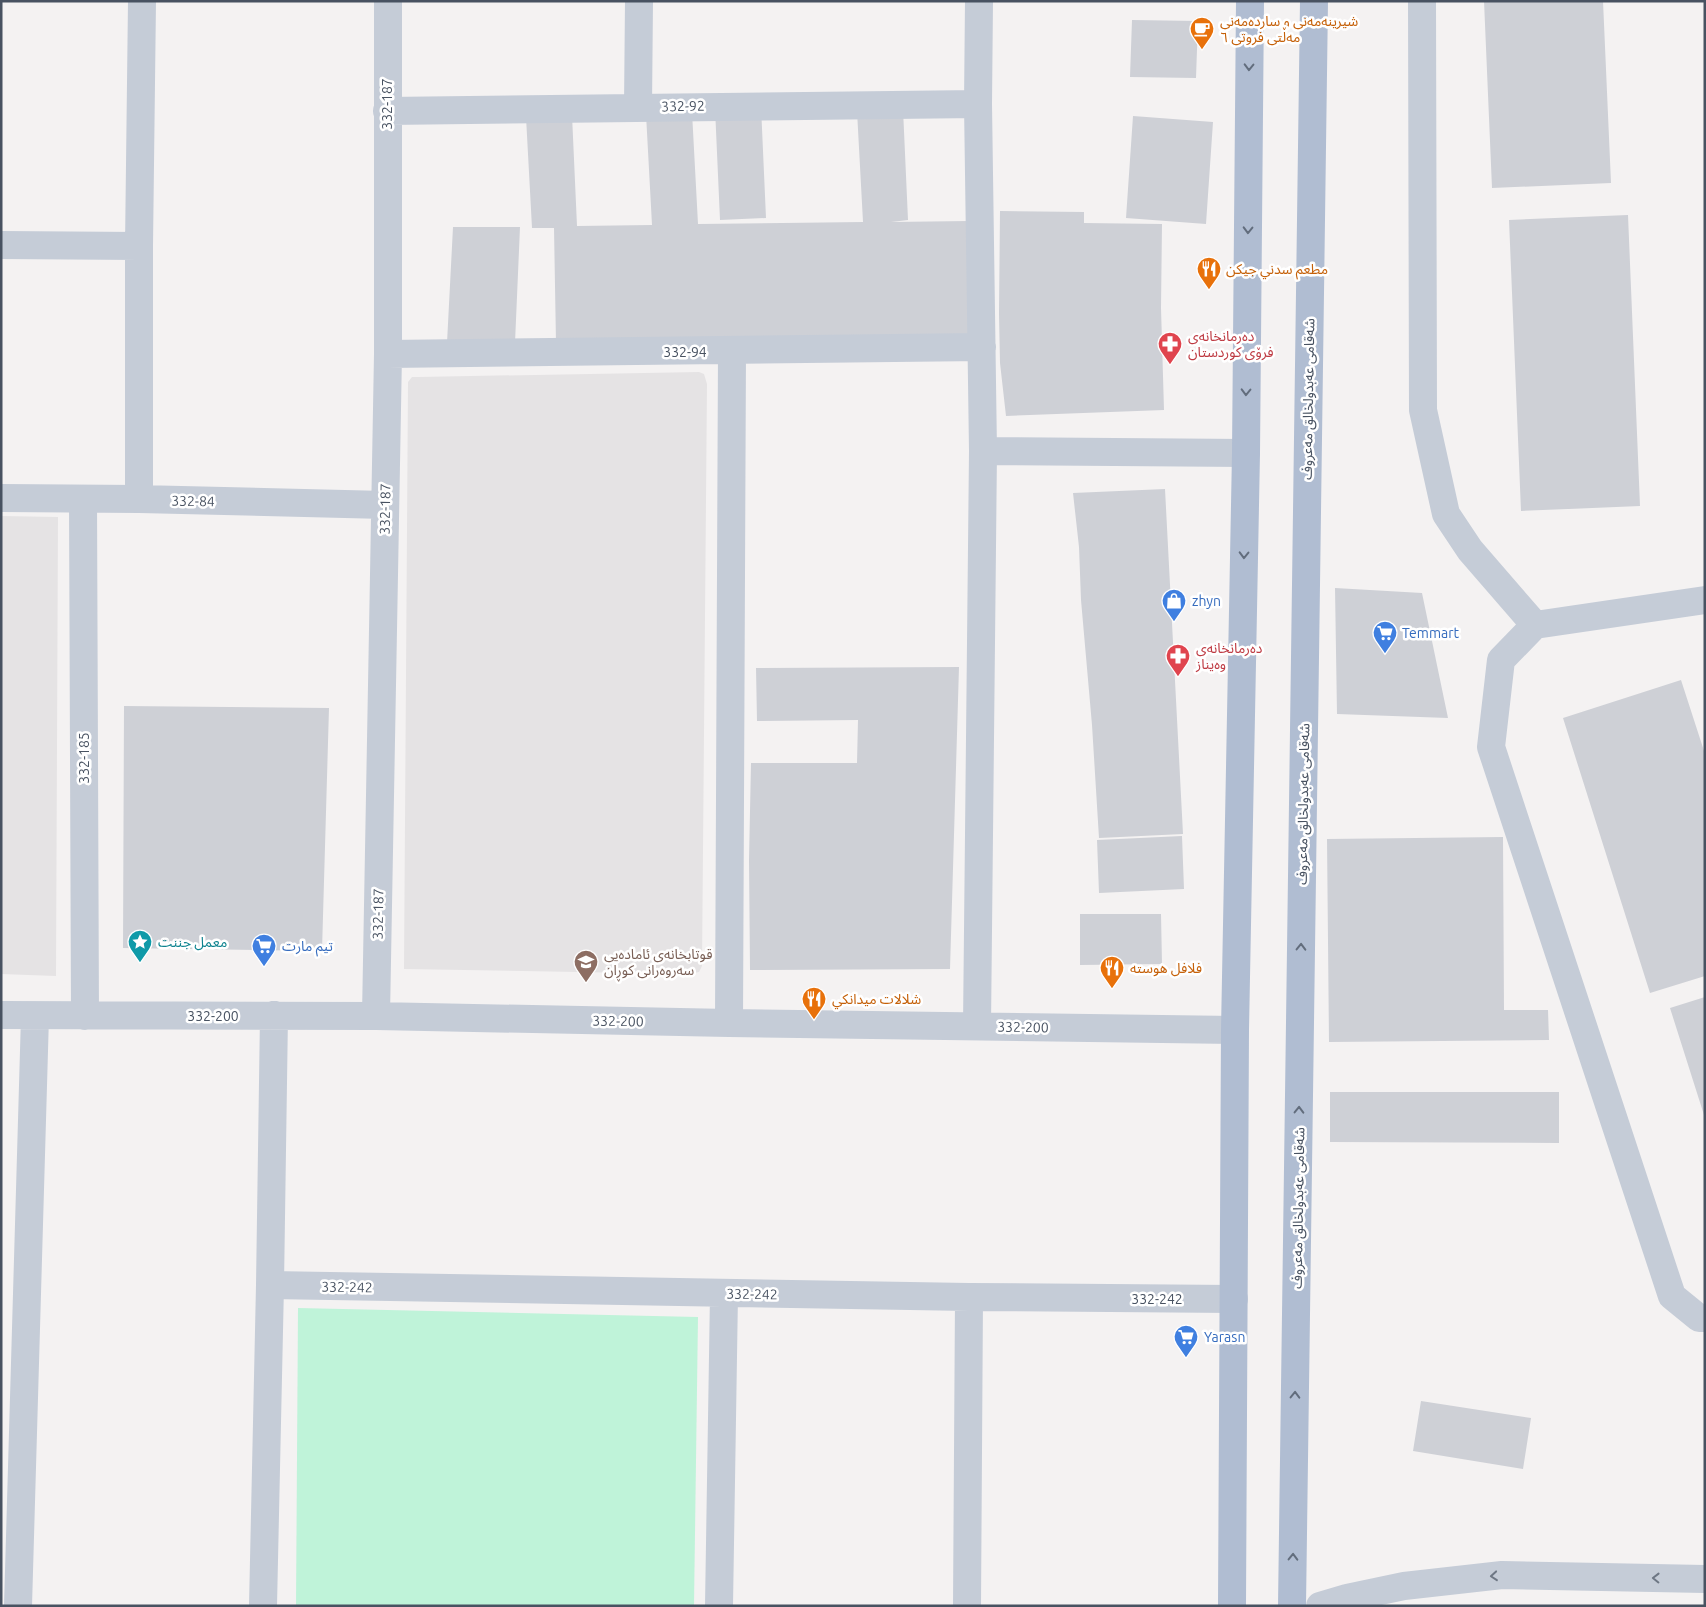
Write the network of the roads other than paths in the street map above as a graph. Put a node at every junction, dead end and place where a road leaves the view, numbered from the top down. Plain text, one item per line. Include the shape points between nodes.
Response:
1 (142, 1) edge
2 (388, 1) edge
3 (639, 1) edge
4 (979, 1) edge
5 (1250, 1) edge
6 (1314, 1) edge
7 (1422, 1) edge
8 (978, 104) junction
9 (638, 107) junction
10 (387, 111) junction
11 (1, 245) edge
12 (139, 246) junction
13 (982, 347) junction
14 (732, 351) junction
15 (388, 354) junction
16 (983, 451) junction
17 (1246, 454) junction
18 (1, 498) edge
19 (139, 499) junction
20 (83, 500) junction
21 (385, 505) junction
22 (1705, 600) edge
23 (1535, 625) junction
24 (1, 1015) edge
25 (274, 1015) junction
26 (35, 1016) junction
27 (85, 1016) junction
28 (376, 1016) junction
29 (729, 1023) junction
30 (977, 1026) junction
31 (1235, 1030) junction
32 (270, 1286) junction
33 (724, 1294) junction
34 (969, 1297) junction
35 (1234, 1299) junction
36 (1705, 1318) edge
37 (1705, 1579) edge
38 (18, 1606) edge
39 (263, 1606) edge
40 (719, 1606) edge
41 (967, 1606) edge
42 (1232, 1606) edge
43 (1292, 1606) edge
44 (1320, 1606) edge

1 - 12 street
2 - 10 street, 332-187
3 - 9 street
4 - 8 street
5 -> 17 main road
43 -> 6 main road, شەقامی عەبدولخالق مەعروف
7 - 23 street via 1423,410 1446,514 1470,550
8 - 9 street, 332-92
8 - 13 street
9 - 10 street, 332-92
10 - 15 street, 332-187
11 - 12 street
12 - 19 street
13 - 14 street, 332-94
13 - 16 street
14 - 15 street, 332-94
14 - 29 street
15 - 21 street, 332-187
16 - 17 street
16 - 30 street
17 -> 31 main road
18 - 20 street, 332-84
19 - 20 street, 332-84
19 - 21 street, 332-84
20 - 27 street, 332-185
21 - 28 street, 332-187
22 - 23 street
23 - 36 street via 1501,660 1491,747 1672,1296 1699,1318
24 - 26 street, 332-200
25 - 27 street, 332-200
25 - 28 street, 332-200
25 - 32 street
26 - 27 street, 332-200
26 - 38 street
28 - 29 street, 332-200
29 - 30 street, 332-200
30 - 31 street, 332-200
31 - 35 main road
32 - 33 street, 332-242
32 - 39 street
33 - 34 street, 332-242
33 - 40 street
34 - 35 street, 332-242
34 - 41 street
35 - 42 main road
37 -> 44 street via 1502,1575 1404,1586

